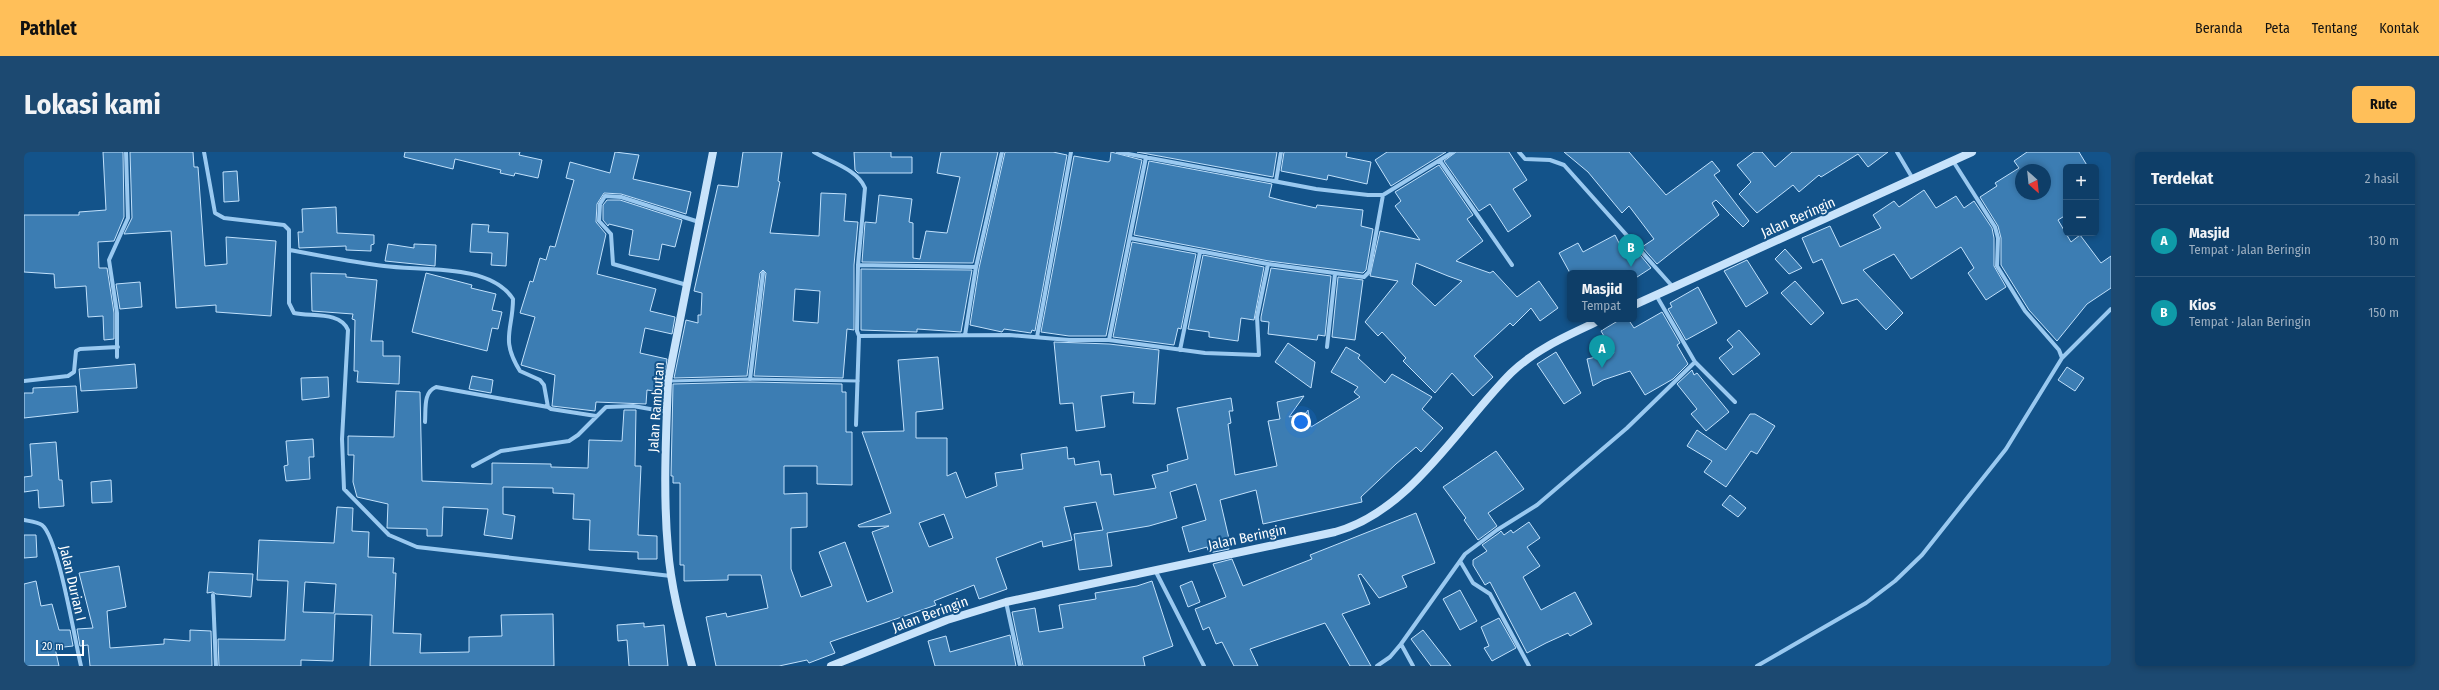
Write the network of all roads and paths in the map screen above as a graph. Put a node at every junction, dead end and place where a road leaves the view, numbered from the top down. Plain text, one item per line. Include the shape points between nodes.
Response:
1 (126, 152) edge
2 (204, 152) edge
3 (713, 152) edge
4 (814, 152) edge
5 (1002, 152) edge
6 (1071, 152) edge
7 (1118, 152) edge
8 (1281, 152) edge
9 (1453, 152) edge
10 (1518, 152) edge
11 (1897, 152) edge
12 (1972, 152) edge
13 (1146, 157) junction
14 (1440, 161) junction
15 (1953, 161) junction
16 (1913, 179) junction
17 (1276, 181) junction
18 (1383, 195) junction
19 (699, 222) junction
20 (1130, 238) junction
21 (290, 250) junction
22 (1200, 252) junction
23 (1268, 264) junction
24 (858, 265) junction
25 (1512, 265) dead end
26 (976, 267) junction
27 (763, 273) dead end
28 (1335, 274) junction
29 (687, 284) junction
30 (1673, 287) junction
31 (1656, 294) junction
32 (1637, 304) edge
33 (2111, 309) edge
34 (1597, 322) edge
35 (965, 335) junction
36 (859, 336) junction
37 (1037, 337) junction
38 (1109, 340) junction
39 (118, 347) junction
40 (1327, 347) dead end
41 (1180, 350) junction
42 (117, 357) dead end
43 (2062, 358) junction
44 (1695, 362) junction
45 (750, 379) junction
46 (24, 381) edge
47 (668, 381) junction
48 (858, 381) junction
49 (1735, 402) dead end
50 (548, 407) junction
51 (667, 412) junction
52 (596, 416) junction
53 (425, 422) dead end
54 (856, 425) dead end
55 (473, 466) dead end
56 (24, 520) edge
57 (1460, 561) junction
58 (1154, 570) junction
59 (672, 576) junction
60 (213, 595) dead end
61 (1006, 602) junction
62 (1401, 644) junction
63 (81, 666) edge
64 (216, 666) edge
65 (692, 666) edge
66 (831, 666) edge
67 (1020, 666) edge
68 (1204, 666) edge
69 (1377, 666) edge
70 (1413, 666) edge
71 (1529, 666) edge
72 (1757, 666) edge

1 - 39 street via 127,225 109,260 117,313
2 - 21 street via 215,213 224,218 284,225 290,233
3 - 19 street, Jalan Rambutan
4 - 24 street via 847,170 861,180 865,188
5 - 26 street
6 - 37 street
7 - 13 street
8 - 17 street
9 - 14 street
10 - 30 street via 1525,159 1550,160 1564,165
11 - 16 street
12 - 15 street, Jalan Beringin
13 - 17 street
13 - 20 street
14 - 18 street
14 - 25 street
15 - 16 street, Jalan Beringin
15 - 43 street via 1995,227 1998,238 1997,266 2025,311 2059,350
16 - 30 street, Jalan Beringin
17 - 18 street via 1351,194
18 - 28 street via 1370,272 1364,277
19 - 29 street, Jalan Rambutan
19 - 29 street via 621,197 605,196 600,204 599,221 611,234 613,264
20 - 22 street
20 - 38 street
21 - 50 street via 386,266 448,270 485,278 501,285 513,299 508,332 509,345 516,365 524,374 540,380 544,385
21 - 59 street via 289,303 294,313 341,319 348,330 342,439 344,489 389,535 417,546
22 - 23 street
22 - 41 street
23 - 28 street
23 - 41 street via 1257,317 1260,355
24 - 26 street
24 - 36 street via 856,331
26 - 35 street
27 - 45 street
28 - 40 street
29 - 47 street, Jalan Rambutan
30 - 31 street, Jalan Beringin
31 - 32 street, Jalan Beringin
31 - 44 street
33 - 43 street
34 - 58 street, Jalan Beringin via 1533,355 1512,372 1421,474 1375,516 1335,532
35 - 36 street
35 - 37 street
36 - 48 street
37 - 38 street
38 - 41 street
39 - 42 street
39 - 46 street via 80,349 76,351 74,372 68,376
43 - 72 street via 2006,449 1922,555 1895,581 1866,603
44 - 49 street
44 - 57 street via 1600,452 1536,505 1476,545
45 - 47 lane
45 - 48 lane
47 - 51 street, Jalan Rambutan
48 - 54 street
50 - 52 street via 562,412
50 - 53 street via 436,387 429,389 427,394
51 - 52 street via 621,405 606,406
51 - 59 street, Jalan Rambutan via 665,487
52 - 55 street via 569,441 501,451
56 - 63 street, Jalan Durian I via 41,525 50,535
57 - 62 street
57 - 71 street via 1473,583 1490,594
58 - 61 street, Jalan Beringin
58 - 68 street
59 - 65 street, Jalan Rambutan
60 - 64 street
61 - 66 street, Jalan Beringin via 948,620
61 - 67 street
62 - 69 street via 1390,657
62 - 70 street

